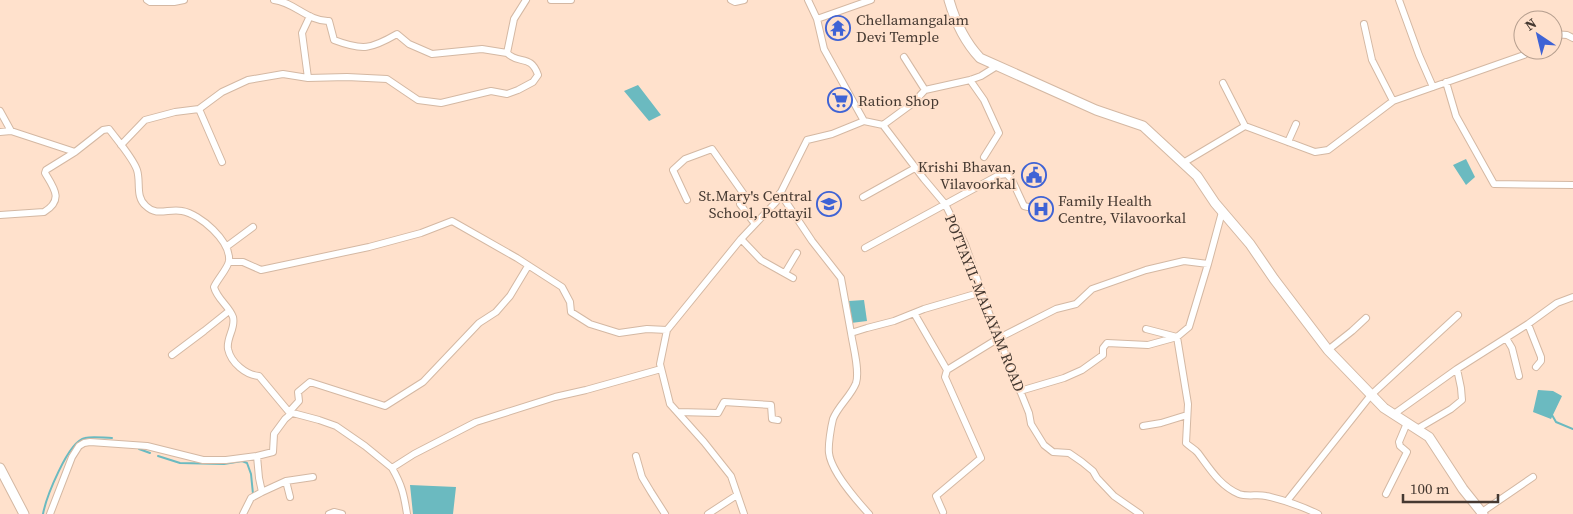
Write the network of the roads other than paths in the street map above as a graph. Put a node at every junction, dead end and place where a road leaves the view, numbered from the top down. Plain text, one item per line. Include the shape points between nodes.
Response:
1 (147, 0) edge
2 (184, 0) edge
3 (274, 0) edge
4 (526, 0) edge
5 (551, 0) edge
6 (571, 0) edge
7 (731, 0) edge
8 (744, 0) edge
9 (808, 0) edge
10 (871, 0) edge
11 (949, 0) edge
12 (1399, 0) edge
13 (310, 16) junction
14 (817, 19) junction
15 (1364, 24) dead end
16 (506, 53) junction
17 (904, 57) dead end
18 (1513, 59) edge
19 (997, 66) junction
20 (308, 78) junction
21 (970, 80) junction
22 (1446, 82) junction
23 (1223, 83) dead end
24 (1433, 87) junction
25 (925, 90) junction
26 (1393, 101) junction
27 (199, 110) junction
28 (0, 111) edge
29 (864, 121) junction
30 (1296, 124) dead end
31 (883, 125) junction
32 (1245, 126) junction
33 (11, 131) junction
34 (0, 132) edge
35 (1288, 142) junction
36 (121, 145) junction
37 (74, 152) junction
38 (984, 157) dead end
39 (222, 162) dead end
40 (1183, 163) junction
41 (915, 168) junction
42 (1573, 185) edge
43 (780, 193) junction
44 (864, 197) dead end
45 (687, 200) dead end
46 (945, 204) junction
47 (1028, 207) dead end
48 (1222, 212) junction
49 (0, 215) edge
50 (755, 224) junction
51 (253, 227) dead end
52 (741, 239) junction
53 (226, 247) junction
54 (865, 248) dead end
55 (797, 253) dead end
56 (229, 262) junction
57 (1208, 264) junction
58 (528, 266) junction
59 (785, 273) junction
60 (793, 278) dead end
61 (982, 292) junction
62 (1573, 297) edge
63 (229, 311) junction
64 (914, 313) junction
65 (1458, 315) dead end
66 (1366, 318) dead end
67 (1528, 324) junction
68 (1146, 329) dead end
69 (667, 330) junction
70 (851, 334) junction
71 (1177, 337) junction
72 (1000, 338) junction
73 (1506, 338) junction
74 (1328, 350) junction
75 (172, 355) dead end
76 (1536, 367) dead end
77 (661, 369) junction
78 (1457, 369) junction
79 (947, 370) junction
80 (1519, 376) dead end
81 (1020, 391) junction
82 (1371, 395) junction
83 (678, 412) junction
84 (290, 413) junction
85 (1394, 414) junction
86 (1188, 415) junction
87 (778, 420) dead end
88 (1407, 423) junction
89 (1143, 426) dead end
90 (1417, 429) junction
91 (257, 456) junction
92 (636, 456) dead end
93 (0, 468) edge
94 (392, 468) junction
95 (313, 477) dead end
96 (1533, 477) dead end
97 (286, 481) junction
98 (262, 492) junction
99 (1386, 494) dead end
100 (737, 495) junction
101 (290, 497) dead end
102 (1287, 501) junction
103 (943, 512) dead end
104 (1137, 513) edge
105 (1482, 513) edge
106 (24, 514) edge
107 (50, 514) edge
108 (243, 514) edge
109 (329, 514) edge
110 (342, 514) edge
111 (406, 514) edge
112 (665, 514) edge
113 (708, 514) edge
114 (744, 514) edge
115 (869, 514) edge
116 (1318, 514) edge

1 - 2 street
3 - 13 street
4 - 16 street via 514,19
5 - 6 street
7 - 8 street
9 - 14 street
10 - 14 street
11 - 19 street via 969,46 980,58
12 - 24 street
13 - 16 street via 329,21 334,40 352,47 376,46 397,34 409,44 432,54 482,49
13 - 20 street via 302,33
14 - 29 street via 824,49
15 - 26 street via 1372,60
16 - 20 street via 535,66 538,75 533,82 507,94 490,91 441,103 418,100 387,79
17 - 25 street
18 - 22 street
19 - 21 street
19 - 40 street via 1096,110 1143,126
20 - 27 street via 283,74 248,80 222,92
21 - 25 street
21 - 38 street via 984,100 999,133
22 - 24 street
22 - 42 street via 1456,116 1494,184
23 - 32 street
24 - 26 street
25 - 31 street
26 - 35 street via 1328,150 1315,152
27 - 36 street via 145,120
27 - 39 street
28 - 33 street
29 - 31 street
29 - 43 street via 807,140
30 - 35 street
31 - 41 street, POTTAYIL-MALAYAM ROAD
32 - 35 street
32 - 40 street
33 - 34 street
33 - 37 street
36 - 37 street via 106,128
36 - 53 street via 137,170 144,205 152,211 181,210 194,216 215,231
37 - 49 street via 46,170 57,194 48,209
40 - 48 street via 1197,176
41 - 44 street
41 - 46 street, POTTAYIL-MALAYAM ROAD
43 - 50 street via 776,202
43 - 70 street via 841,278
45 - 50 street via 673,170 685,158 712,149 743,193 740,204
46 - 47 street via 999,175 1007,174 1024,206
46 - 54 street
46 - 61 street, POTTAYIL-MALAYAM ROAD via 965,244
48 - 57 street
48 - 74 street via 1250,244
50 - 52 street
51 - 53 street
52 - 59 street via 761,260
52 - 69 street
53 - 56 street
55 - 59 street
56 - 58 street via 243,262 261,270 369,247 452,222
56 - 63 street via 214,287
57 - 71 street via 1189,327
57 - 72 street via 1184,261 1092,289 1076,304 1056,310
58 - 69 street via 562,287 572,312 590,324 619,332
58 - 84 street via 496,312 474,328 423,382 385,406 310,382 298,392 299,401
59 - 60 street
61 - 64 street
61 - 72 street, POTTAYIL-MALAYAM ROAD
62 - 67 street via 1557,303
63 - 75 street
63 - 84 street via 233,323 228,349 234,361 242,370 259,376
64 - 70 street
64 - 79 street
65 - 82 street
66 - 74 street
67 - 73 street
67 - 76 street via 1541,358
68 - 71 street
69 - 77 street
70 - 115 street via 857,366 856,382 834,418 829,455 839,476
71 - 81 street via 1148,345 1107,343 1103,355 1082,370
71 - 86 street
72 - 79 street
72 - 81 street, POTTAYIL-MALAYAM ROAD
73 - 78 street
73 - 80 street
74 - 82 street
77 - 83 street via 670,404
77 - 94 street via 476,422
78 - 85 street
78 - 90 street via 1462,400
79 - 103 street via 946,377 981,458 936,496
81 - 104 street, POTTAYIL-MALAYAM ROAD via 1031,424 1044,445 1053,452 1069,454 1082,462 1114,496
82 - 85 street
82 - 102 street
83 - 87 street via 718,413 724,402 771,404 772,419
83 - 100 street via 731,476
84 - 91 street via 274,434 273,452
84 - 94 street via 336,426
85 - 88 street
86 - 89 street
86 - 102 street via 1186,443 1197,451 1202,461 1226,486 1241,495 1264,495
88 - 90 street
88 - 99 street via 1399,442 1407,452
90 - 105 street via 1429,437
91 - 98 street
91 - 107 street via 203,460 147,446 84,443 72,457
92 - 112 street via 642,476
93 - 106 street
94 - 111 street via 402,488
95 - 97 street
96 - 105 street
97 - 98 street
97 - 101 street
98 - 108 street via 251,498
100 - 113 street
100 - 114 street
102 - 116 street
109 - 110 street

